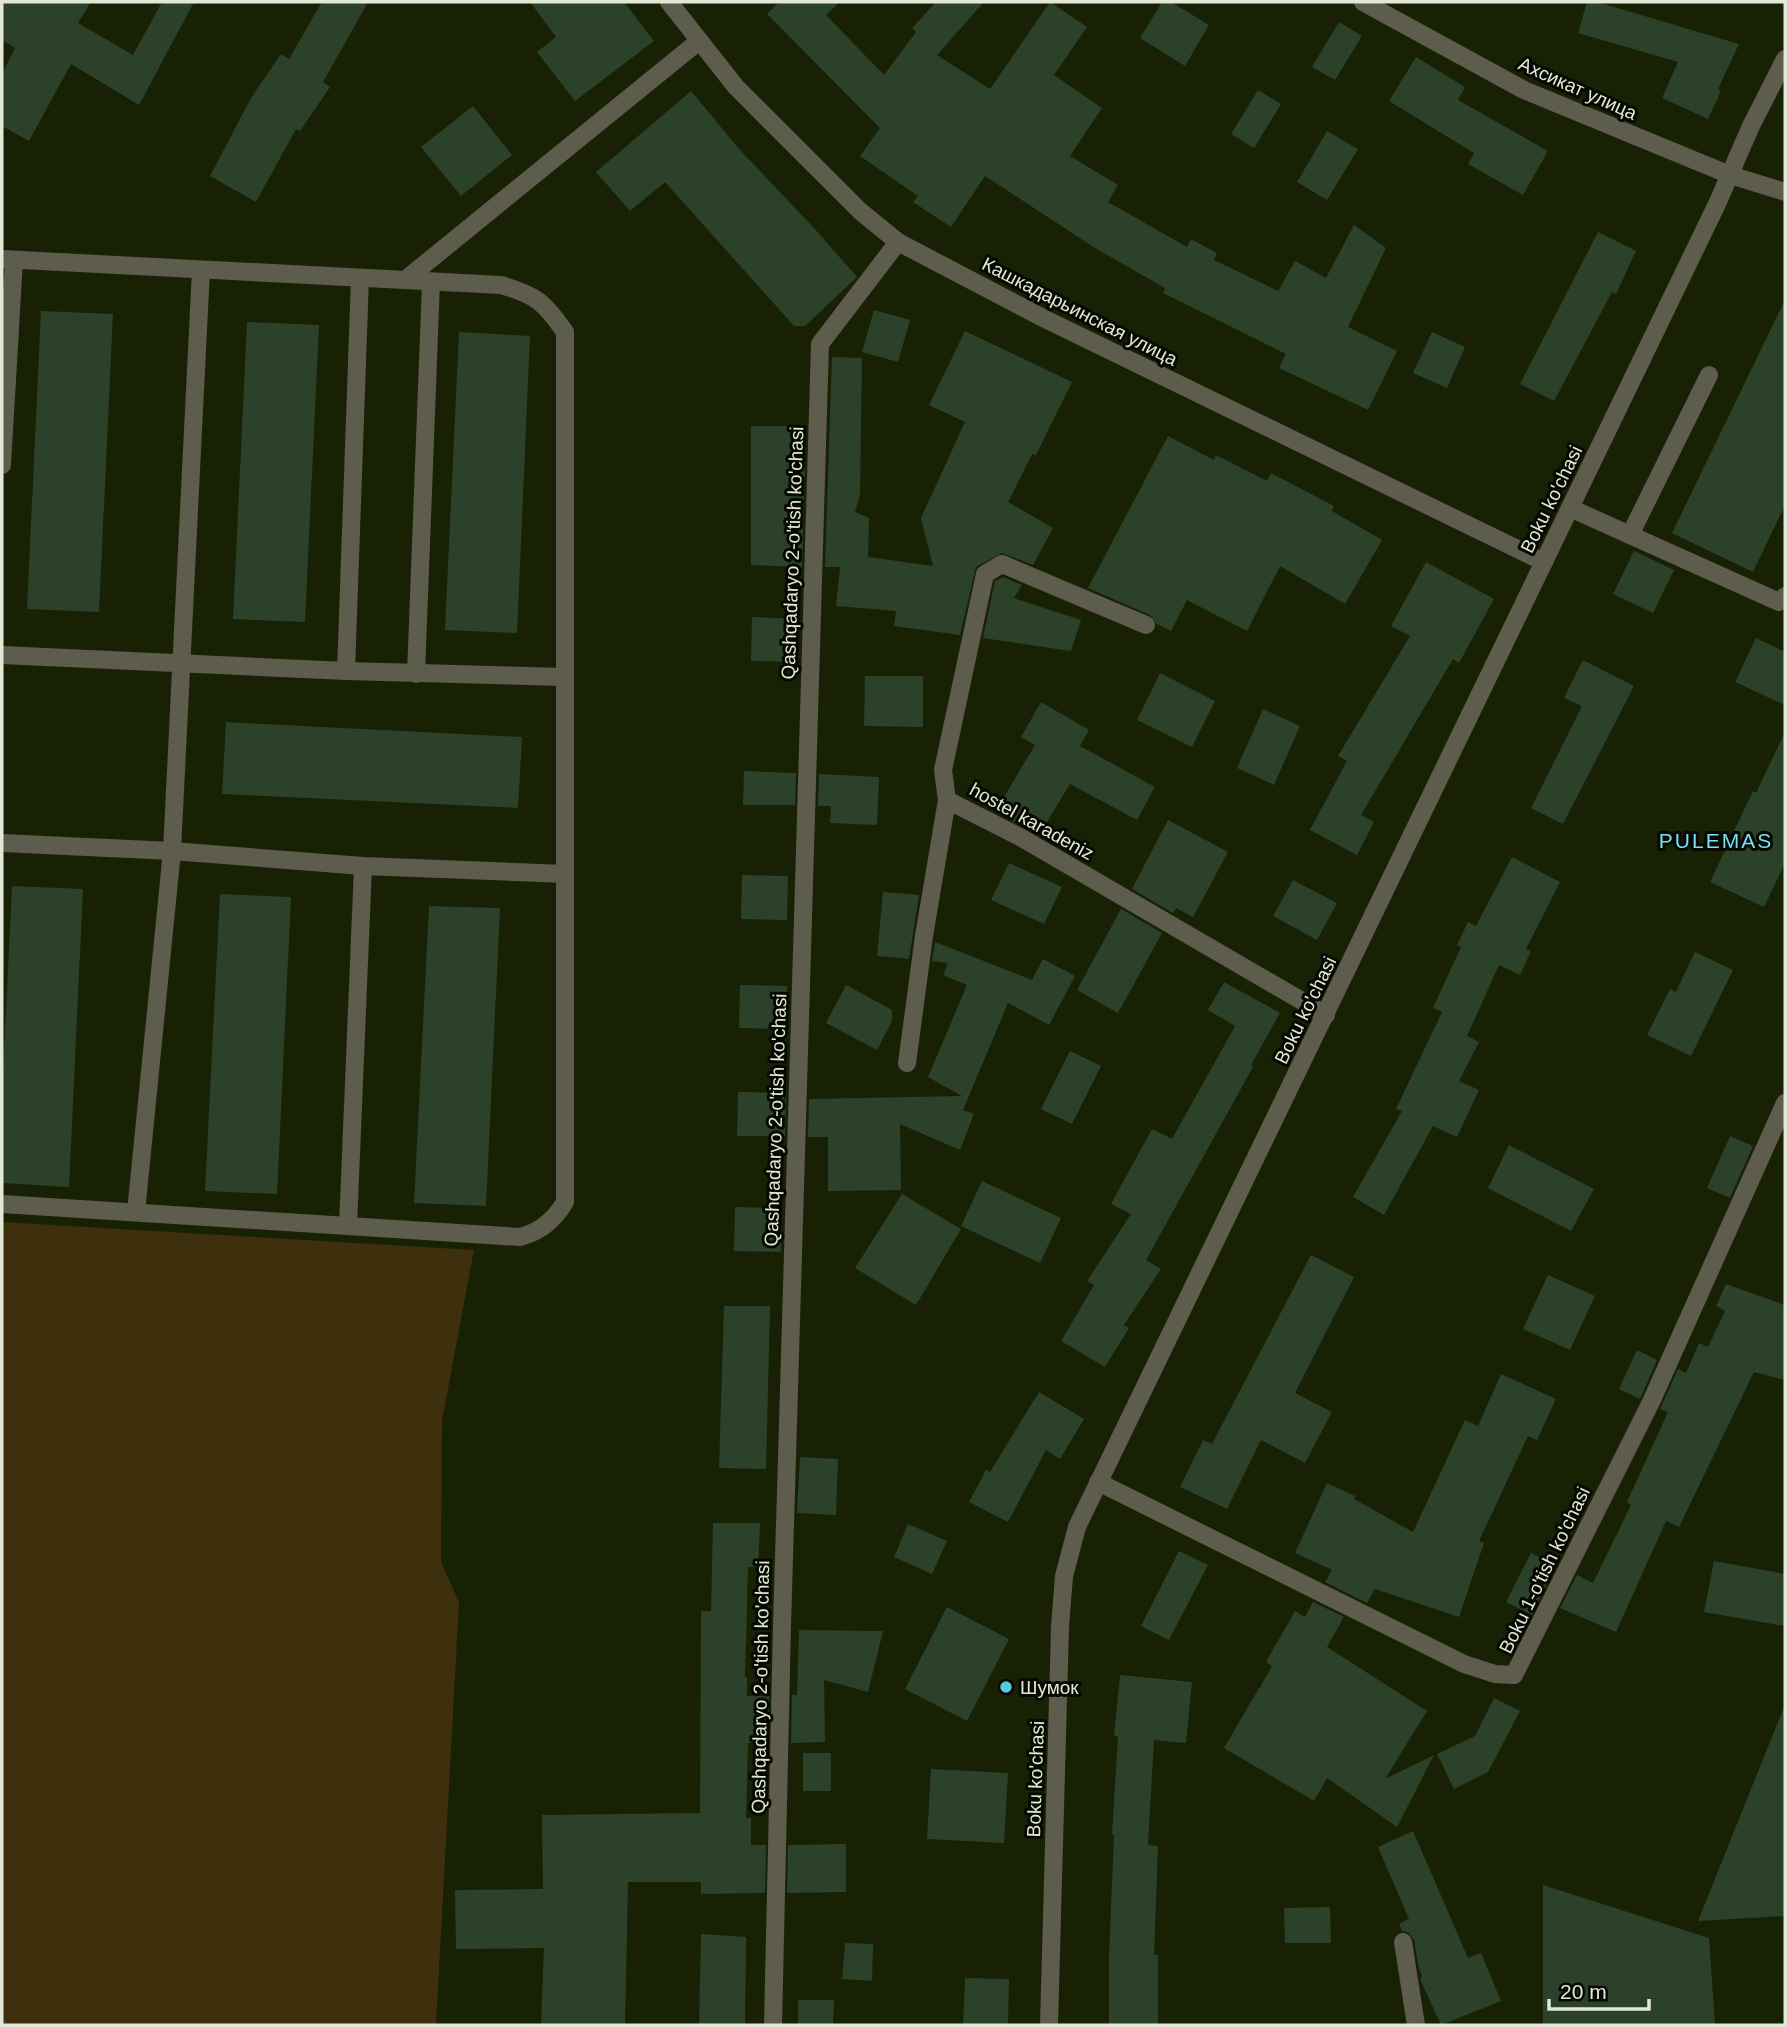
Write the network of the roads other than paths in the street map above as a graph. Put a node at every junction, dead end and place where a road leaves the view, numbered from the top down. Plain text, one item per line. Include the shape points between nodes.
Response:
1 (669, 2) edge
2 (1363, 2) edge
3 (699, 41) junction
4 (1784, 63) edge
5 (1730, 176) junction
6 (1785, 192) edge
7 (898, 242) junction
8 (8, 259) edge
9 (201, 270) junction
10 (360, 278) junction
11 (405, 280) junction
12 (431, 282) junction
13 (1710, 375) dead end
14 (2, 465) edge
15 (1570, 508) junction
16 (1630, 535) junction
17 (1544, 562) junction
18 (1785, 596) edge
19 (1146, 625) dead end
20 (2, 654) edge
21 (181, 663) junction
22 (346, 671) junction
23 (416, 674) junction
24 (565, 677) junction
25 (947, 800) junction
26 (2, 843) edge
27 (172, 851) junction
28 (363, 866) junction
29 (565, 874) junction
30 (1326, 1014) junction
31 (907, 1063) dead end
32 (1785, 1103) edge
33 (2, 1204) edge
34 (136, 1212) junction
35 (348, 1226) junction
36 (1098, 1482) junction
37 (1403, 1942) dead end
38 (774, 2025) edge
39 (1049, 2025) edge
40 (1416, 2025) edge

1 - 3 street, Кашкадарьинская улица
2 - 5 street, Ахсикат улица via 1524,90
3 - 7 street, Кашкадарьинская улица via 736,87 860,211
3 - 11 street
4 - 5 street, Boku ko'chasi
5 - 6 street, Ахсикат улица
5 - 15 street, Boku ko'chasi
7 - 17 street, Кашкадарьинская улица via 1042,318
7 - 38 street, Qashqadaryo 2-o'tish ko'chasi via 820,344 782,1597
8 - 9 street
8 - 14 street
9 - 10 street
9 - 21 street
10 - 11 street
10 - 22 street
11 - 12 street
12 - 23 street
12 - 24 street via 500,285 527,293 548,308 565,332
13 - 16 street
15 - 16 street
15 - 17 street, Boku ko'chasi
16 - 18 street via 1779,602
17 - 30 street, Boku ko'chasi
19 - 25 street via 1002,564 985,574 943,770
20 - 21 street
21 - 22 street
21 - 27 street
22 - 23 street
23 - 24 street
24 - 29 street
25 - 30 street, hostel karadeniz via 1020,836
25 - 31 street, hostel karadeniz
26 - 27 street
27 - 28 street
27 - 34 street
28 - 29 street
28 - 35 street
29 - 35 street via 565,1202 558,1214 535,1233 520,1237
30 - 36 street, Boku ko'chasi
32 - 36 street, Boku 1-o'tish ko'chasi via 1651,1402 1514,1675 1464,1664
33 - 34 street
34 - 35 street
36 - 39 street, Boku ko'chasi via 1077,1527 1064,1576
37 - 40 street

